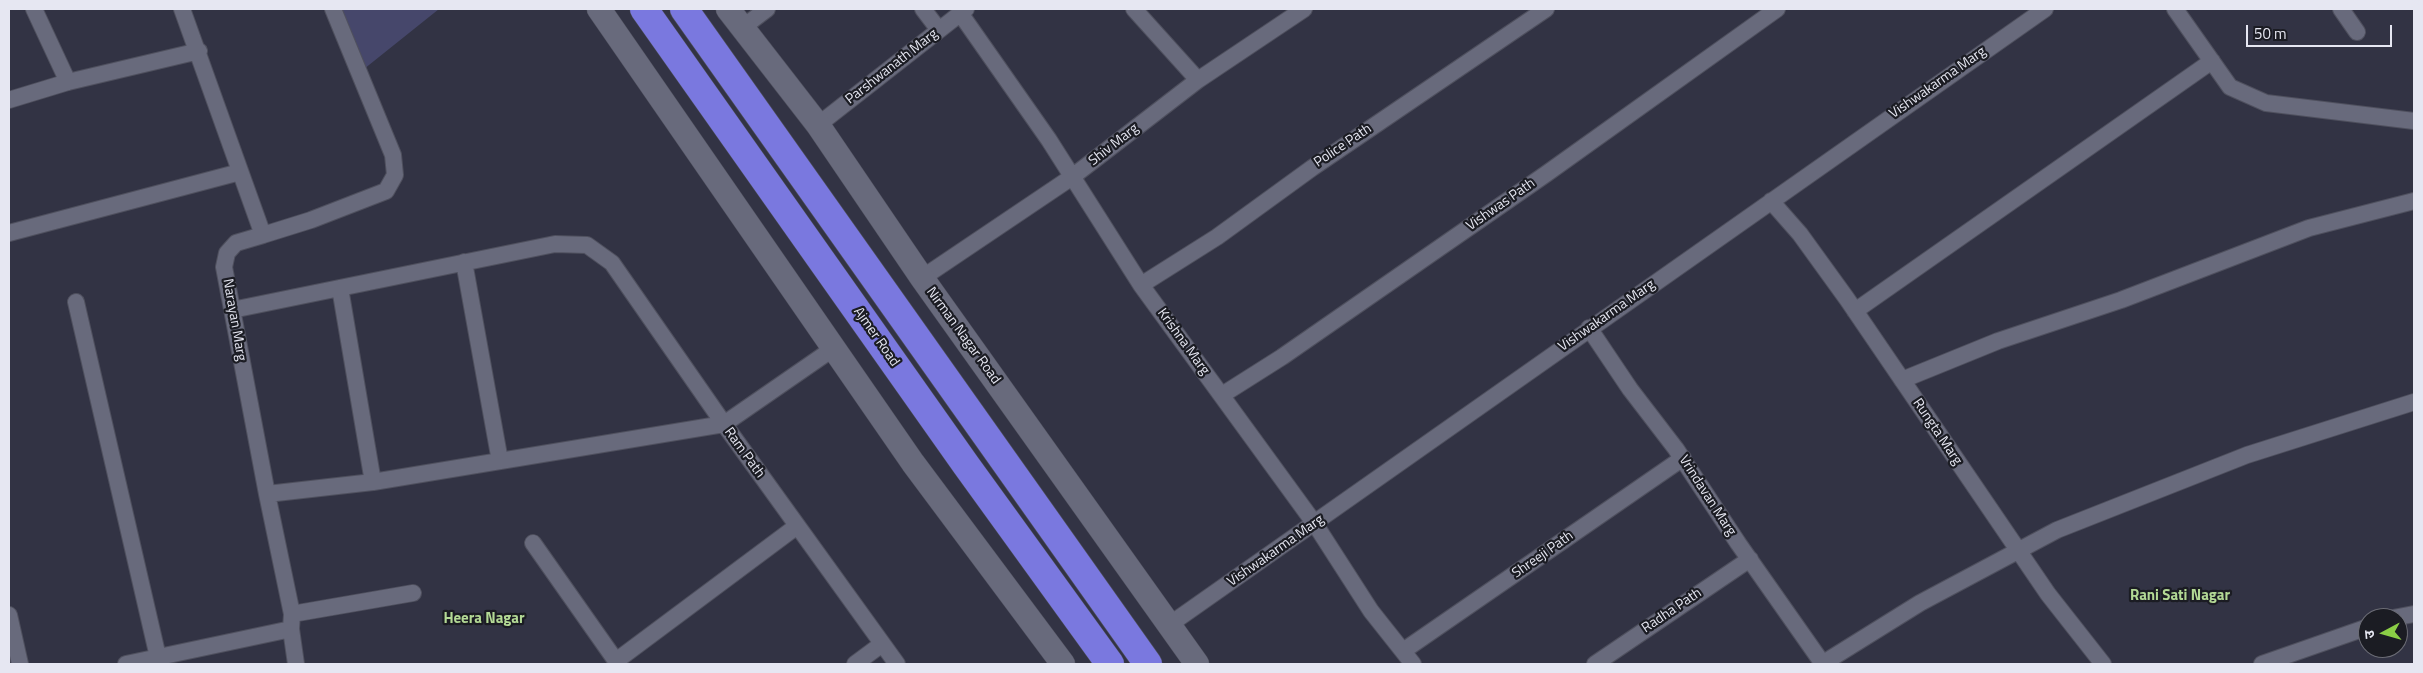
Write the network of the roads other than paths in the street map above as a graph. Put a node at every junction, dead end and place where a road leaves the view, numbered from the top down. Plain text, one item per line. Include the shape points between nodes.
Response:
1 (34, 9) edge
2 (182, 9) edge
3 (333, 9) edge
4 (599, 9) edge
5 (644, 9) edge
6 (684, 9) edge
7 (728, 9) edge
8 (768, 9) edge
9 (923, 9) edge
10 (1134, 9) edge
11 (1304, 9) edge
12 (1546, 9) edge
13 (1777, 9) edge
14 (2045, 9) edge
15 (2175, 9) edge
16 (2341, 9) edge
17 (963, 11) edge
18 (2025, 15) edge
19 (742, 28) junction
20 (939, 30) junction
21 (2357, 32) dead end
22 (199, 51) junction
23 (2212, 61) junction
24 (1198, 80) junction
25 (68, 82) junction
26 (9, 100) edge
27 (2414, 121) edge
28 (818, 125) junction
29 (240, 172) junction
30 (1072, 177) junction
31 (2414, 200) edge
32 (1770, 201) junction
33 (9, 233) edge
34 (263, 235) junction
35 (464, 262) junction
36 (922, 278) junction
37 (1142, 285) junction
38 (340, 288) junction
39 (76, 302) dead end
40 (232, 310) junction
41 (1855, 311) junction
42 (1589, 328) junction
43 (834, 348) junction
44 (1902, 380) junction
45 (1222, 395) junction
46 (2414, 402) edge
47 (724, 424) junction
48 (1683, 458) junction
49 (500, 461) junction
50 (373, 482) junction
51 (267, 494) junction
52 (1315, 524) junction
53 (797, 526) junction
54 (532, 542) dead end
55 (2019, 550) junction
56 (1750, 559) junction
57 (413, 593) dead end
58 (9, 615) edge
59 (292, 621) junction
60 (1169, 625) junction
61 (2358, 630) edge
62 (882, 644) junction
63 (158, 656) junction
64 (1408, 658) edge
65 (617, 662) edge
66 (20, 664) edge
67 (126, 664) edge
68 (296, 664) edge
69 (855, 664) edge
70 (897, 664) edge
71 (1063, 664) edge
72 (1110, 664) edge
73 (1148, 664) edge
74 (1197, 664) edge
75 (1595, 664) edge
76 (1823, 664) edge
77 (2103, 664) edge
78 (2262, 664) edge

1 - 25 street
2 - 22 street
3 - 34 street, Narayan Marg via 393,155 395,175 386,191
4 - 43 street
5 - 72 highway, Ajmer Road
6 - 73 highway
7 - 19 street, Nirman Nagar Road
8 - 19 street
9 - 20 street
10 - 24 street
11 - 24 street, Shiv Marg
12 - 37 street, Police Path via 1312,168 1217,238
13 - 45 street, Vishwas Path via 1546,174
14 - 18 street, Vishwakarma Marg
15 - 23 street
16 - 21 street
17 - 20 street, Parshwanath Marg
17 - 30 street, Krishna Marg
18 - 32 street, Vishwakarma Marg
19 - 28 street, Nirman Nagar Road
20 - 28 street, Parshwanath Marg
22 - 25 street
22 - 29 street
23 - 27 street via 2230,87 2266,103
23 - 41 street
24 - 30 street, Shiv Marg
25 - 26 street
28 - 36 street, Nirman Nagar Road
29 - 33 street
29 - 34 street
30 - 36 street, Shiv Marg
30 - 37 street, Krishna Marg
31 - 44 street via 2309,228 2121,300 1998,341
32 - 41 street, Rungta Marg via 1800,234
32 - 42 street, Vishwakarma Marg
34 - 40 street, Narayan Marg via 236,243 227,253 224,266
35 - 38 street
35 - 47 street, Ram Path via 555,244 588,245 612,263
35 - 49 street
36 - 60 street, Nirman Nagar Road
37 - 45 street, Krishna Marg
38 - 40 street
38 - 50 street
39 - 63 street
40 - 51 street, Narayan Marg
41 - 44 street, Rungta Marg
42 - 48 street, Vrindavan Marg via 1630,389
42 - 52 street, Vishwakarma Marg
43 - 47 street
43 - 71 street via 913,463
44 - 55 street, Rungta Marg
45 - 52 street, Krishna Marg
46 - 55 street via 2247,456 2057,530
47 - 49 street
47 - 53 street, Ram Path
48 - 56 street, Vrindavan Marg
48 - 64 street, Shreeji Path
49 - 50 street
50 - 51 street
51 - 59 street, Narayan Marg
52 - 60 street, Vishwakarma Marg
52 - 64 street, Krishna Marg via 1371,611
53 - 62 street, Ram Path
53 - 65 street
54 - 65 street
55 - 76 street via 1920,603
55 - 77 street, Rungta Marg via 2048,594
56 - 75 street, Radha Path
56 - 76 street, Vrindavan Marg
57 - 59 street
58 - 66 street
59 - 63 street
59 - 68 street, Narayan Marg
60 - 74 street, Nirman Nagar Road
61 - 78 street
62 - 69 street
62 - 70 street, Ram Path
63 - 67 street

